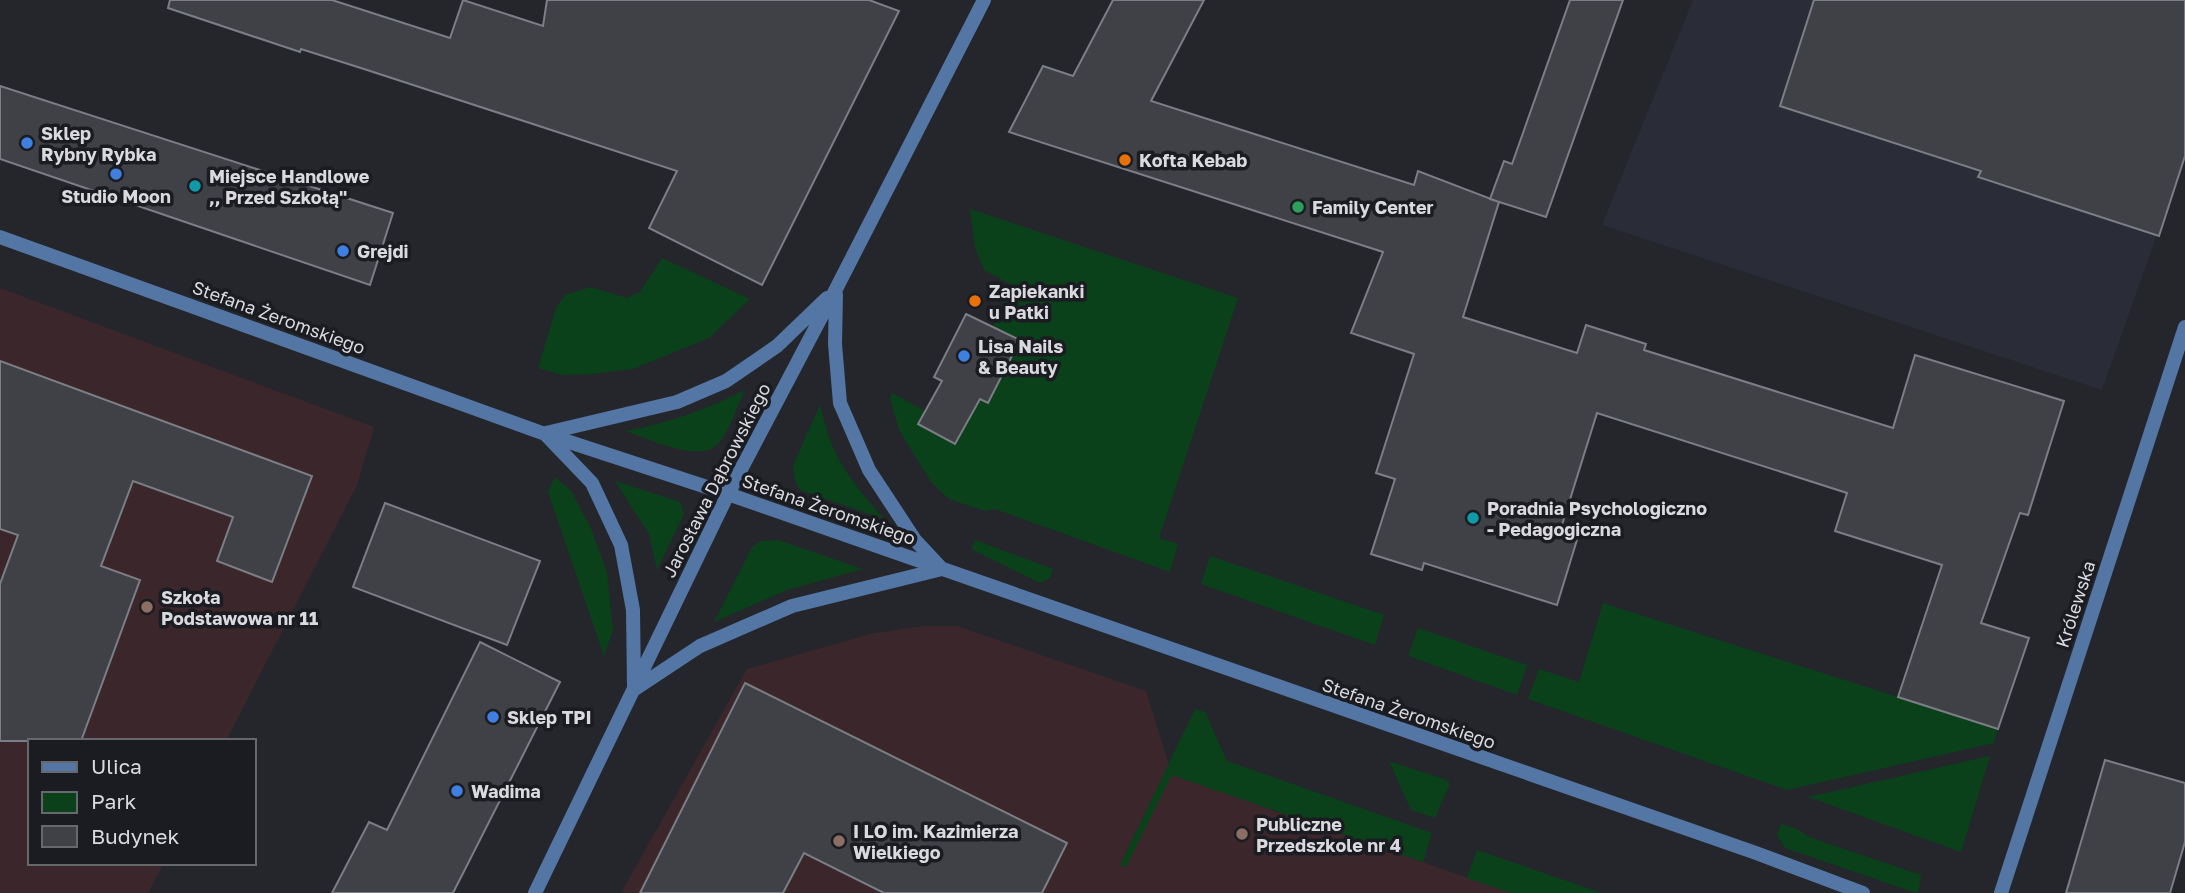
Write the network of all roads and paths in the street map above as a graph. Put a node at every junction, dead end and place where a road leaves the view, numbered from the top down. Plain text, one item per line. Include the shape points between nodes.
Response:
1 (984, 0) edge
2 (0, 237) edge
3 (836, 289) junction
4 (2185, 327) edge
5 (545, 434) junction
6 (728, 494) junction
7 (942, 569) junction
8 (634, 690) junction
9 (536, 893) edge
10 (1863, 893) edge
11 (2001, 893) edge

1 - 3 street, Jarosława Dąbrowskiego
2 - 5 street, Stefana Żeromskiego
3 - 5 street via 777,346 726,381 677,401
3 - 6 street, Jarosława Dąbrowskiego
3 - 7 street, Jarosława Dąbrowskiego via 839,403 869,470 915,540
4 - 11 street, Królewska
5 - 6 street, Stefana Żeromskiego
5 - 8 street, Jarosława Dąbrowskiego via 592,483 621,545 633,610
6 - 7 street, Stefana Żeromskiego
6 - 8 street, Jarosława Dąbrowskiego
7 - 8 street via 792,606 700,646
7 - 10 street, Stefana Żeromskiego
8 - 9 street, Jarosława Dąbrowskiego

